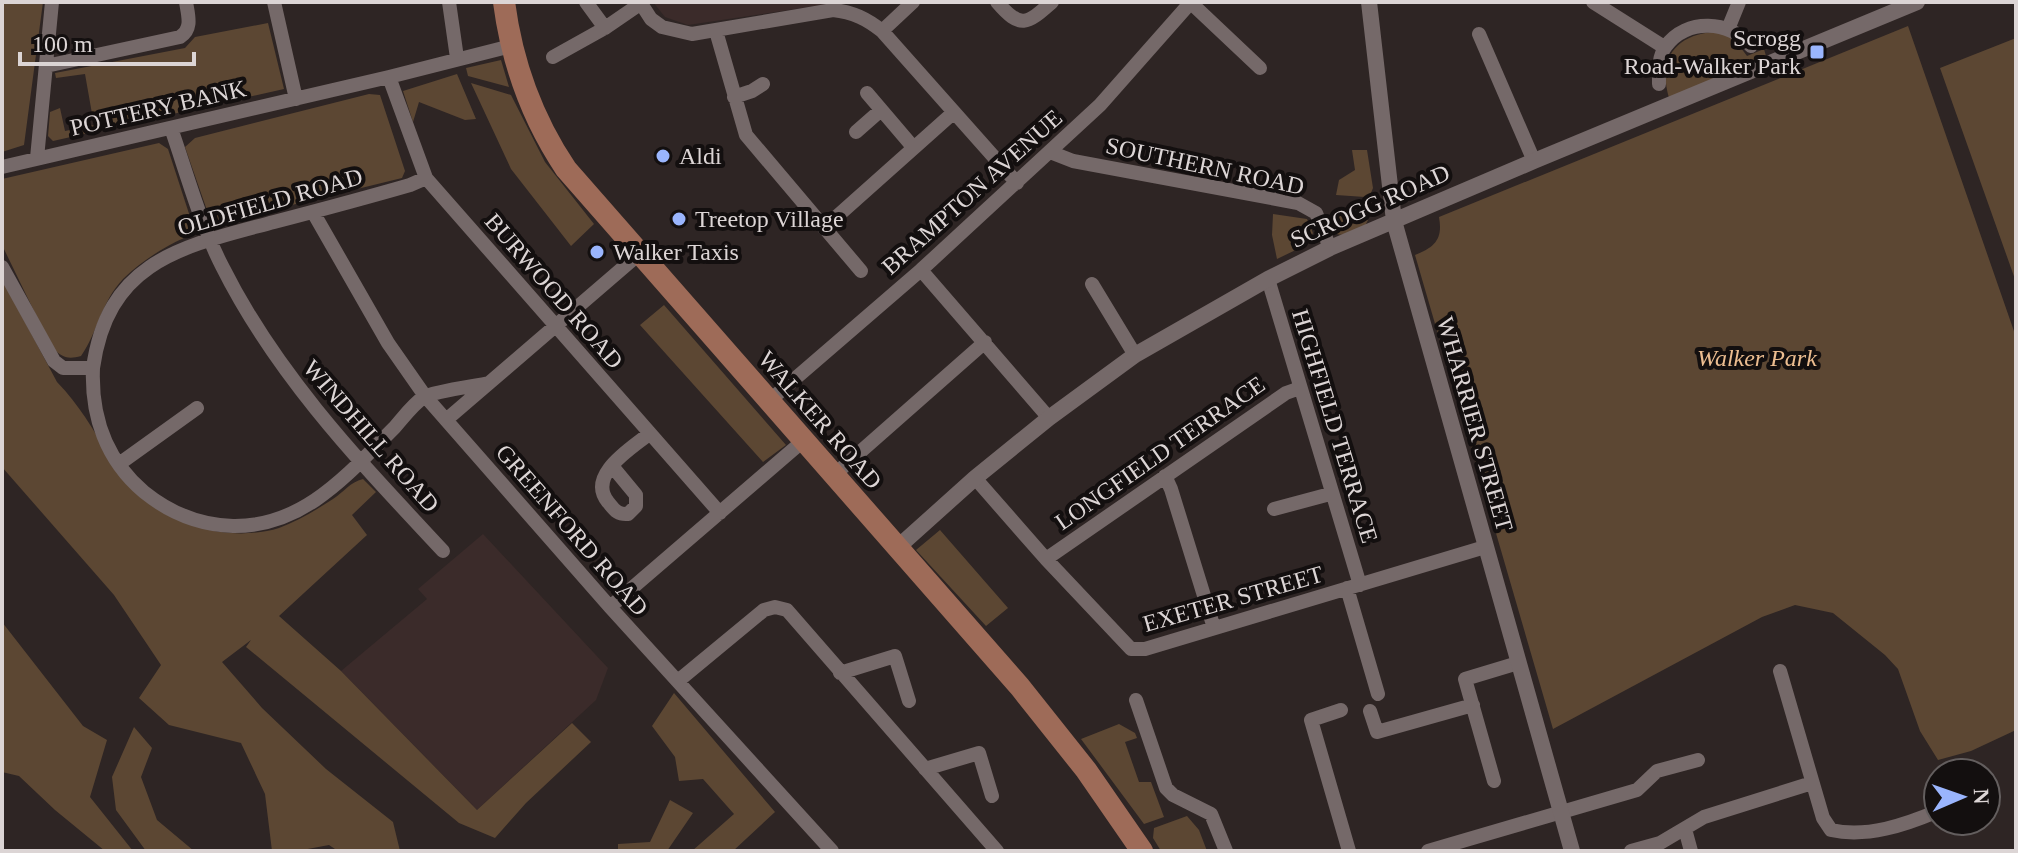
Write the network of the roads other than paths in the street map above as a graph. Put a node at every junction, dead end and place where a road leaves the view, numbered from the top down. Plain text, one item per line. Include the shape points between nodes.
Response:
1 (52, 2) edge
2 (186, 2) edge
3 (274, 2) edge
4 (449, 2) edge
5 (504, 2) edge
6 (586, 2) edge
7 (913, 2) edge
8 (997, 2) edge
9 (1052, 2) edge
10 (1191, 2) edge
11 (1369, 2) edge
12 (1593, 2) edge
13 (1739, 2) edge
14 (1917, 2) edge
15 (640, 3) edge
16 (605, 28) junction
17 (1728, 29) junction
18 (716, 31) junction
19 (882, 31) junction
20 (1479, 34) dead end
21 (511, 46) junction
22 (1751, 46) dead end
23 (1664, 47) junction
24 (553, 57) dead end
25 (457, 58) junction
26 (46, 66) junction
27 (1260, 68) dead end
28 (389, 77) junction
29 (763, 84) dead end
30 (1659, 84) dead end
31 (867, 93) dead end
32 (734, 97) junction
33 (296, 99) junction
34 (881, 110) junction
35 (953, 113) junction
36 (171, 128) junction
37 (856, 132) dead end
38 (913, 147) junction
39 (1050, 152) junction
40 (37, 158) junction
41 (1534, 161) junction
42 (2, 167) edge
43 (426, 178) junction
44 (1017, 183) junction
45 (313, 212) junction
46 (1394, 221) junction
47 (824, 228) junction
48 (209, 240) junction
49 (1330, 248) junction
50 (639, 254) junction
51 (2, 267) edge
52 (921, 270) junction
53 (861, 271) dead end
54 (1268, 279) junction
55 (1092, 284) dead end
56 (557, 326) junction
57 (985, 342) junction
58 (1135, 355) junction
59 (93, 368) junction
60 (489, 383) junction
61 (1300, 388) junction
62 (425, 396) junction
63 (768, 402) junction
64 (197, 408) dead end
65 (1049, 418) junction
66 (446, 420) junction
67 (649, 434) junction
68 (803, 441) junction
69 (360, 462) junction
70 (119, 464) junction
71 (612, 466) dead end
72 (834, 475) junction
73 (1165, 476) junction
74 (975, 478) junction
75 (1330, 494) junction
76 (1274, 509) dead end
77 (720, 513) junction
78 (1485, 547) junction
79 (897, 548) junction
80 (443, 551) dead end
81 (1046, 559) junction
82 (1354, 587) junction
83 (610, 607) junction
84 (1214, 628) junction
85 (1518, 663) junction
86 (1780, 671) dead end
87 (840, 673) junction
88 (678, 681) junction
89 (1378, 694) dead end
90 (1136, 700) dead end
91 (909, 701) dead end
92 (1473, 705) junction
93 (1341, 710) dead end
94 (1370, 711) dead end
95 (1698, 760) dead end
96 (925, 769) junction
97 (1494, 781) dead end
98 (1812, 783) junction
99 (992, 796) dead end
100 (1560, 810) junction
101 (1922, 817) edge
102 (1685, 829) junction
103 (1437, 850) edge
104 (832, 851) edge
105 (997, 851) edge
106 (1142, 851) edge
107 (1226, 851) edge
108 (1349, 851) edge
109 (1572, 851) edge
110 (1631, 851) edge
111 (1691, 851) edge

1 - 26 street
2 - 26 street via 189,24 180,37
3 - 33 street
4 - 25 street
5 - 21 main road, WALKER ROAD
6 - 16 street
7 - 19 street
8 - 9 street via 1023,22
10 - 27 street
10 - 39 street, BRAMPTON AVENUE via 1100,105
11 - 46 street, WHARRIER STREET
12 - 23 street
13 - 17 street
14 - 41 street, SCROGG ROAD
15 - 16 street
15 - 18 street via 651,19 672,31
16 - 24 street
17 - 22 street
17 - 23 street via 1697,26
18 - 19 street via 833,10 857,15
18 - 32 street
19 - 35 street
20 - 41 street
21 - 25 street, POTTERY BANK
21 - 50 main road, WALKER ROAD via 525,94 554,151
23 - 30 street
25 - 28 street, POTTERY BANK
26 - 40 street
28 - 33 street, POTTERY BANK
28 - 43 street, BURWOOD ROAD
29 - 32 street
31 - 34 street
32 - 47 street via 751,144
33 - 36 street, POTTERY BANK
34 - 37 street
34 - 38 street
35 - 38 street
35 - 44 street
36 - 40 street, POTTERY BANK
36 - 48 street, WINDHILL ROAD
38 - 47 street
39 - 44 street, BRAMPTON AVENUE
39 - 49 street, SOUTHERN ROAD via 1073,161 1298,203 1316,213
40 - 42 street, POTTERY BANK
41 - 46 street, SCROGG ROAD
43 - 45 street, OLDFIELD ROAD
43 - 56 street, BURWOOD ROAD
44 - 52 street, BRAMPTON AVENUE
45 - 48 street, OLDFIELD ROAD
45 - 62 street, GREENFORD ROAD via 388,343
46 - 49 street, SCROGG ROAD
46 - 78 street, WHARRIER STREET
47 - 53 street
48 - 59 street, OLDFIELD ROAD via 165,256 133,280 108,318
48 - 69 street, WINDHILL ROAD via 279,363
49 - 54 street, SCROGG ROAD
50 - 56 street
50 - 63 main road, WALKER ROAD
51 - 59 street via 54,361 63,368
52 - 57 street
52 - 63 street, BRAMPTON AVENUE
54 - 58 street, SCROGG ROAD
54 - 61 street, HIGHFIELD TERRACE
55 - 58 street
56 - 60 street
56 - 67 street, BURWOOD ROAD
57 - 65 street
57 - 72 street
58 - 65 street, SCROGG ROAD
59 - 70 street, OLDFIELD ROAD via 96,418
60 - 62 street
60 - 66 street
61 - 73 street, LONGFIELD TERRACE
61 - 75 street, HIGHFIELD TERRACE
62 - 66 street, GREENFORD ROAD
62 - 69 street, OLDFIELD ROAD
63 - 68 main road, WALKER ROAD
64 - 70 street
65 - 74 street, SCROGG ROAD
66 - 83 street, GREENFORD ROAD
67 - 71 street
67 - 77 street, BURWOOD ROAD
68 - 72 main road, WALKER ROAD
68 - 77 street
69 - 70 street, OLDFIELD ROAD via 301,511 246,526 209,524 173,511 140,488
69 - 80 street, WINDHILL ROAD
72 - 79 main road, WALKER ROAD
73 - 81 street, LONGFIELD TERRACE
73 - 84 street
74 - 79 street, SCROGG ROAD
74 - 81 street
75 - 76 street
75 - 82 street, HIGHFIELD TERRACE
77 - 83 street
78 - 82 street, EXETER STREET
78 - 85 street, WHARRIER STREET
79 - 106 main road, WALKER ROAD via 1040,711
81 - 84 street, EXETER STREET via 1131,649
82 - 84 street, EXETER STREET
82 - 89 street, EXETER STREET
83 - 88 street, GREENFORD ROAD
85 - 92 street via 1465,679
85 - 100 street, WHARRIER STREET
86 - 98 street
87 - 88 street via 793,615 775,607 764,610
87 - 91 street via 895,656
87 - 96 street
88 - 104 street, GREENFORD ROAD
90 - 107 street via 1166,788 1211,814
92 - 94 street via 1377,732
92 - 97 street
93 - 108 street via 1311,720
95 - 100 street via 1657,771 1637,790
96 - 99 street via 979,753
96 - 105 street
98 - 101 street via 1831,830 1901,826
98 - 102 street via 1704,817
100 - 103 street
100 - 109 street, WHARRIER STREET
102 - 110 street
102 - 111 street

